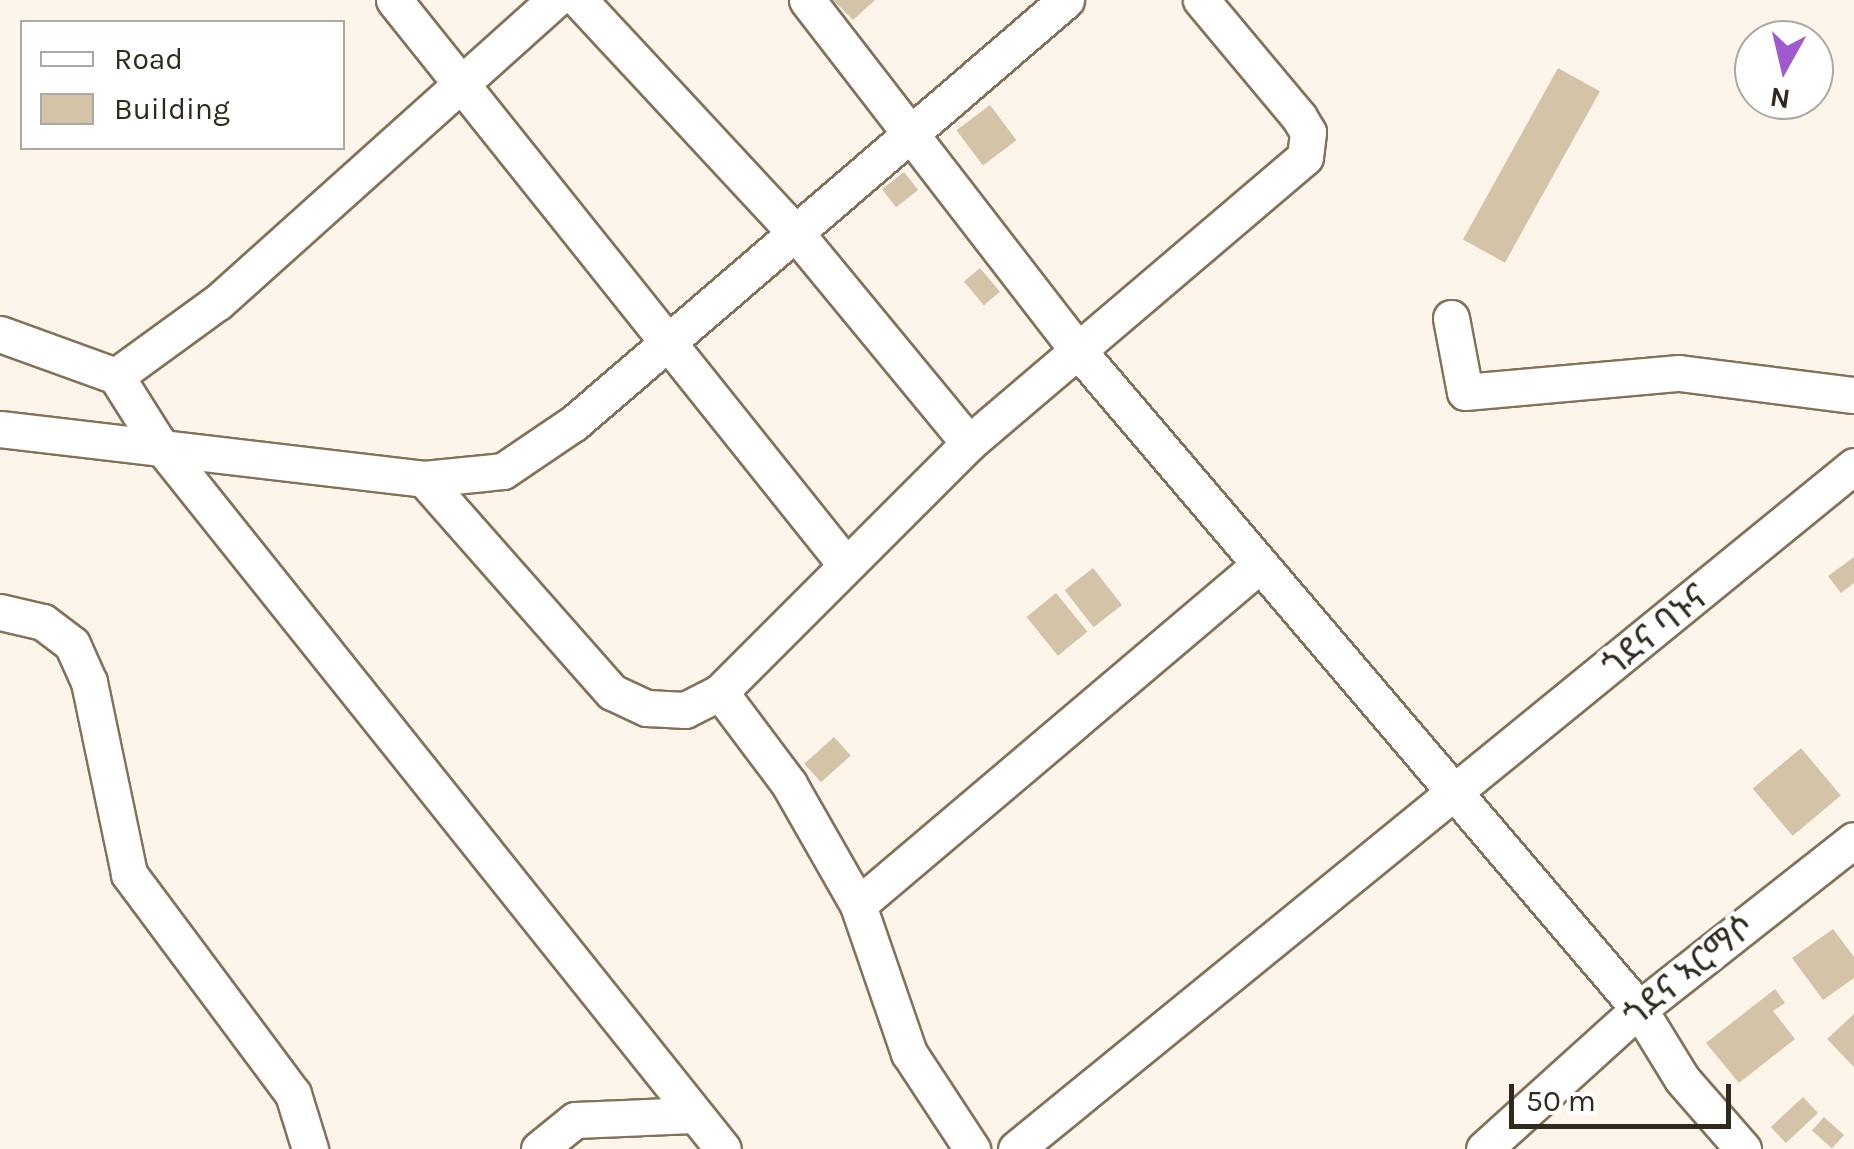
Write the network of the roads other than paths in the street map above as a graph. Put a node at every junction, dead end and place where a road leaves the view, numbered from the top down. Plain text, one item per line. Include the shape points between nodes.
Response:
1 (394, 0) edge
2 (555, 0) edge
3 (579, 0) edge
4 (807, 0) edge
5 (1066, 0) edge
6 (1201, 0) edge
7 (458, 90) junction
8 (906, 133) junction
9 (794, 231) junction
10 (1451, 318) dead end
11 (0, 334) edge
12 (664, 344) junction
13 (1081, 354) junction
14 (116, 376) junction
15 (1854, 395) edge
16 (0, 429) edge
17 (157, 441) junction
18 (969, 443) junction
19 (424, 479) junction
20 (1849, 481) edge
21 (842, 560) junction
22 (1258, 567) junction
23 (0, 612) edge
24 (720, 692) junction
25 (1455, 794) junction
26 (1854, 840) edge
27 (858, 906) junction
28 (1640, 1009) junction
29 (694, 1115) junction
30 (310, 1149) edge
31 (538, 1149) edge
32 (723, 1149) edge
33 (972, 1149) edge
34 (1016, 1149) edge
35 (1484, 1149) edge
36 (1743, 1149) edge

1 - 7 street
2 - 7 street
3 - 9 street
4 - 8 street
5 - 8 street
6 - 13 street via 1299,117 1309,146
7 - 12 street
7 - 14 street via 218,302
8 - 9 street
8 - 13 street
9 - 12 street
9 - 18 street
10 - 15 street via 1465,392 1679,373
11 - 14 street
12 - 19 street via 502,471
12 - 21 street
13 - 18 street
13 - 22 street
14 - 17 street
16 - 17 street
17 - 19 street
17 - 29 street
18 - 21 street
19 - 24 street via 612,692 647,708 685,710
20 - 25 street, ጎደና ባኑና
21 - 24 street
22 - 25 street
22 - 27 street
23 - 30 street via 44,622 72,644 89,682 112,826 129,874 293,1094
24 - 27 street via 789,784
25 - 28 street
25 - 34 street, ጎደና ባኑና
26 - 28 street, ጎደና ኣርማሶ
27 - 33 street via 909,1053
28 - 35 street, ጎደና ኣርማሶ
28 - 36 street via 1682,1078
29 - 31 street via 576,1120
29 - 32 street

